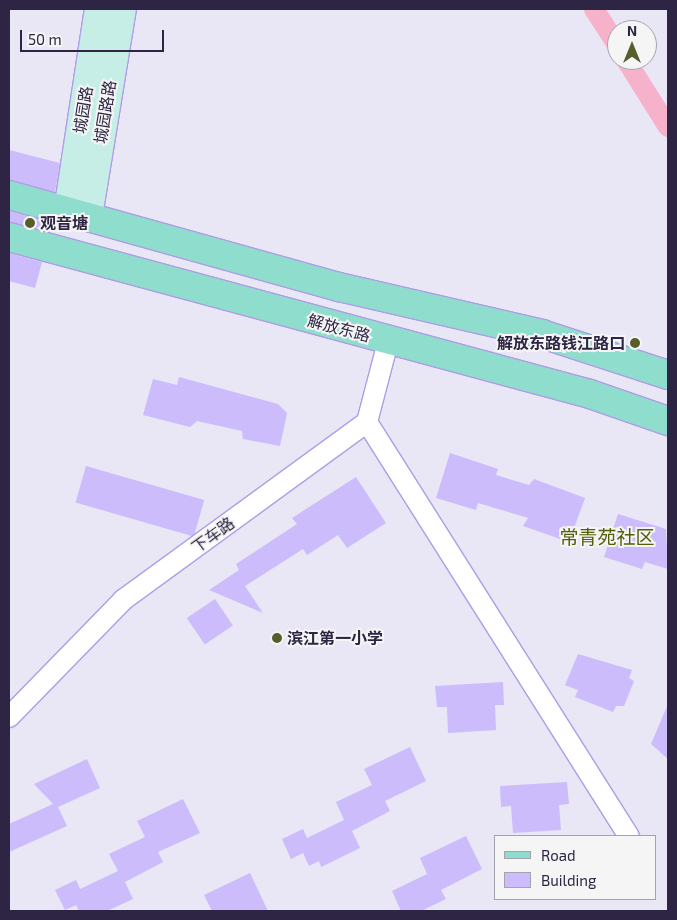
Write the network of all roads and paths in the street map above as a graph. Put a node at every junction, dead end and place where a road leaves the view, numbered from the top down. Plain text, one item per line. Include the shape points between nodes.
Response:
1 (99, 9) edge
2 (122, 9) edge
3 (9, 195) edge
4 (78, 213) junction
5 (9, 237) edge
6 (388, 342) junction
7 (668, 375) edge
8 (668, 421) edge
9 (367, 422) junction
10 (9, 717) edge
11 (628, 835) edge

1 - 4 street, 城园路
2 - 4 street, 城园路路
3 - 4 main road
4 - 7 main road via 339,286 542,334
5 - 6 main road, 解放东路
6 - 8 main road, 解放东路 via 590,394
6 - 9 street
9 - 10 street, 下车路 via 123,600
9 - 11 street

